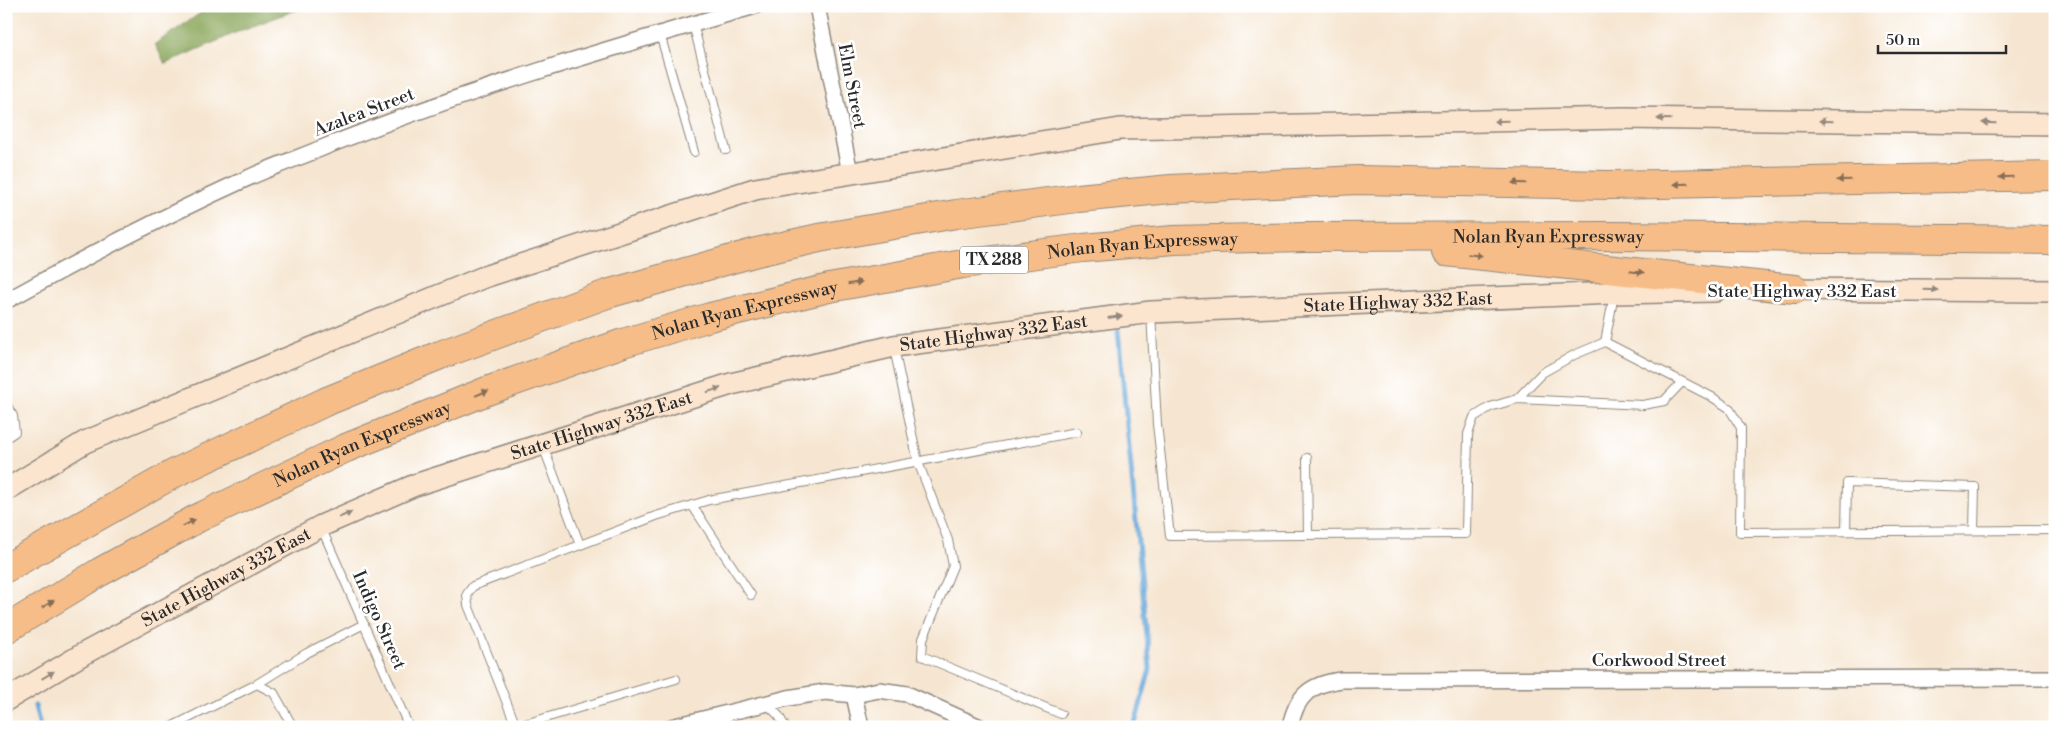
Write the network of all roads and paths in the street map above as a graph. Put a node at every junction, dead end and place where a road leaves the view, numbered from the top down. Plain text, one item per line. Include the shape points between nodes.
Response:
1 (755, 6) edge
2 (817, 6) edge
3 (693, 24) junction
4 (660, 34) junction
5 (2055, 124) edge
6 (726, 150) dead end
7 (694, 152) dead end
8 (850, 173) junction
9 (2055, 176) edge
10 (1305, 237) junction
11 (2055, 240) edge
12 (1795, 289) junction
13 (2055, 292) edge
14 (1614, 293) junction
15 (6, 301) edge
16 (1151, 312) junction
17 (1606, 342) junction
18 (894, 346) junction
19 (1682, 382) junction
20 (1517, 400) junction
21 (6, 404) edge
22 (1077, 432) dead end
23 (6, 438) edge
24 (543, 444) junction
25 (1307, 458) dead end
26 (918, 462) junction
27 (6, 490) edge
28 (692, 505) junction
29 (321, 526) junction
30 (1974, 530) junction
31 (2055, 530) edge
32 (1846, 531) junction
33 (1308, 535) junction
34 (580, 546) junction
35 (6, 568) edge
36 (751, 595) dead end
37 (364, 624) junction
38 (6, 629) edge
39 (2055, 678) edge
40 (676, 679) dead end
41 (257, 684) junction
42 (854, 695) junction
43 (6, 700) edge
44 (766, 703) junction
45 (1062, 714) dead end
46 (171, 727) edge
47 (293, 727) edge
48 (409, 727) edge
49 (516, 727) edge
50 (671, 727) edge
51 (785, 727) edge
52 (861, 727) edge
53 (980, 727) edge
54 (1290, 727) edge

1 - 3 street, Azalea Street
2 - 8 street, Elm Street
3 - 4 street, Azalea Street
3 - 6 lane
4 - 7 lane
4 - 15 street, Azalea Street via 449,100 250,177 123,238
5 -> 8 main road via 1623,118 1120,129
8 - 27 main road via 755,189 484,277 85,442
9 -> 35 highway via 1609,185 1358,180 1170,189 956,214 819,238 607,294 440,355 325,402 175,473
10 - 11 highway, Nolan Ryan Expressway / TX 288
10 -> 12 highway
38 -> 10 highway, Nolan Ryan Expressway / TX 288 via 198,518 346,448 488,391 622,343 799,294 964,264 1174,240
12 -> 13 main road, State Highway 332 East
12 - 14 main road, State Highway 332 East
14 - 16 main road, State Highway 332 East
14 - 17 lane
18 -> 16 main road, State Highway 332 East
16 - 33 lane via 1157,424 1170,536
17 - 19 lane
17 - 20 lane via 1574,354 1542,373
24 -> 18 main road, State Highway 332 East via 732,384
18 - 26 lane
19 - 20 lane via 1664,401 1643,405
19 - 32 lane via 1729,408 1741,428 1740,532
20 - 33 lane via 1474,417 1468,434 1466,534
21 - 23 lane via 13,416 16,432
22 - 26 lane
29 -> 24 main road, State Highway 332 East via 415,485
24 - 34 lane
25 - 33 lane
26 - 28 lane
26 - 45 lane via 948,540 953,566 923,639 922,656
28 - 34 lane
28 - 36 lane
29 - 37 lane, Indigo Street
43 -> 29 main road, State Highway 332 East via 83,654
30 - 31 lane
30 - 32 lane
30 - 32 lane via 1975,487 1847,483
34 - 49 lane via 473,586 467,594 468,605
37 - 41 lane via 307,653
37 - 48 lane, Indigo Street
39 - 54 street, Corkwood Street via 1341,680 1325,682 1308,690 1296,707
40 - 49 lane
41 - 46 lane
41 - 47 lane via 274,693
42 - 44 street via 825,692
42 - 52 street
42 - 53 street via 879,690 907,694
44 - 50 street
44 - 51 lane

